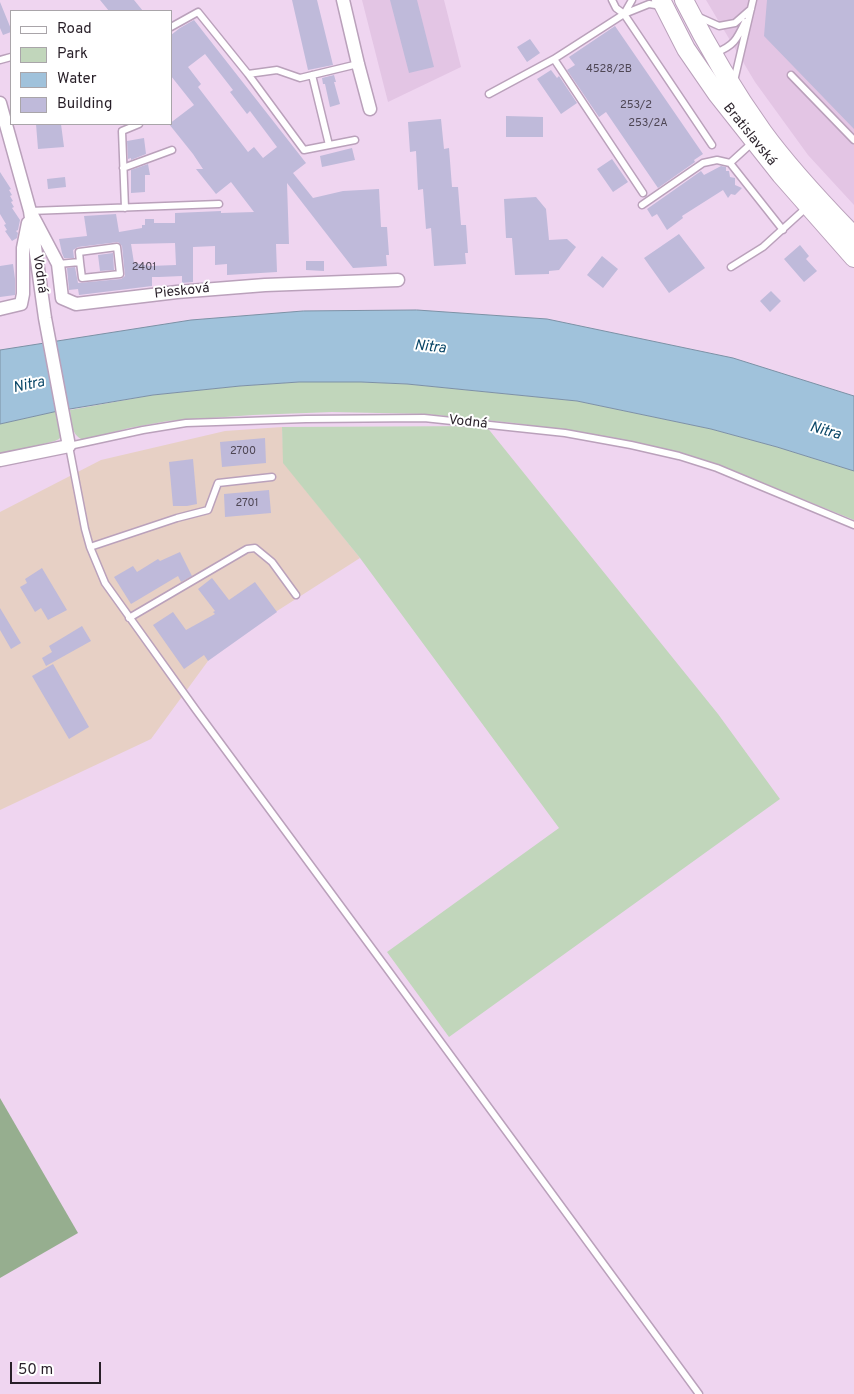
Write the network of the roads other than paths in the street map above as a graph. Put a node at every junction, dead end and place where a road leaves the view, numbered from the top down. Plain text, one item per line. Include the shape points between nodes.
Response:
1 (343, 0) edge
2 (612, 0) edge
3 (632, 0) edge
4 (753, 0) edge
5 (665, 2) edge
6 (688, 7) edge
7 (751, 10) junction
8 (624, 14) junction
9 (172, 25) edge
10 (713, 54) junction
11 (554, 59) junction
12 (358, 64) junction
13 (248, 74) junction
14 (312, 75) junction
15 (791, 75) dead end
16 (733, 87) junction
17 (489, 94) dead end
18 (0, 103) edge
19 (370, 109) dead end
20 (137, 125) edge
21 (355, 140) dead end
22 (854, 140) edge
23 (753, 141) junction
24 (329, 145) junction
25 (712, 145) dead end
26 (172, 150) dead end
27 (730, 163) junction
28 (123, 168) junction
29 (643, 193) dead end
30 (219, 204) dead end
31 (642, 205) dead end
32 (808, 206) junction
33 (125, 208) junction
34 (30, 211) junction
35 (782, 230) junction
36 (854, 236) edge
37 (854, 258) edge
38 (80, 262) junction
39 (58, 264) junction
40 (731, 266) dead end
41 (398, 280) dead end
42 (0, 309) edge
43 (69, 446) junction
44 (0, 460) edge
45 (272, 477) dead end
46 (854, 524) edge
47 (90, 547) junction
48 (296, 595) dead end
49 (129, 618) junction
50 (698, 1394) edge

1 - 12 street
2 - 8 lane
3 - 8 lane
4 - 7 lane
5 - 8 lane via 648,4
5 - 10 main road via 694,44
5 - 23 main road, Bratislavská via 686,49
6 - 7 lane via 707,22 719,26 735,23
6 - 10 main road, Bratislavská
7 - 10 lane via 736,41
7 - 16 lane
8 - 11 lane
8 - 25 lane
9 - 13 lane via 198,12
10 - 16 main road, Bratislavská
11 - 17 lane
11 - 29 lane
12 - 14 lane
12 - 19 street
13 - 14 lane via 277,70 300,78
13 - 24 lane via 304,150
14 - 24 lane
15 - 22 lane
16 - 36 main road, Bratislavská via 794,170
18 - 34 street, Vodná
20 - 28 lane via 122,131
21 - 24 lane
23 - 27 lane
23 - 32 main road, Bratislavská
26 - 28 lane
27 - 31 lane via 717,160 703,163
27 - 35 lane
28 - 33 lane
30 - 33 lane
32 - 35 lane
32 - 37 main road, Bratislavská
33 - 34 lane
34 - 39 street, Piesková
34 - 42 street via 23,248 21,304
34 - 43 street, Vodná
35 - 40 lane via 764,247
38 - 38 lane via 79,252 116,248 120,274 82,278
38 - 39 lane
39 - 41 street, Piesková via 62,298 76,304 265,285
43 - 44 street
43 - 46 lane, Vodná via 186,423 306,418 433,419 565,433 679,456 717,468
43 - 47 lane, Vodná
45 - 47 lane via 218,483 208,510
47 - 49 lane, Vodná via 105,583
48 - 49 lane via 272,562 255,548 247,549
49 - 50 lane, Vodná

